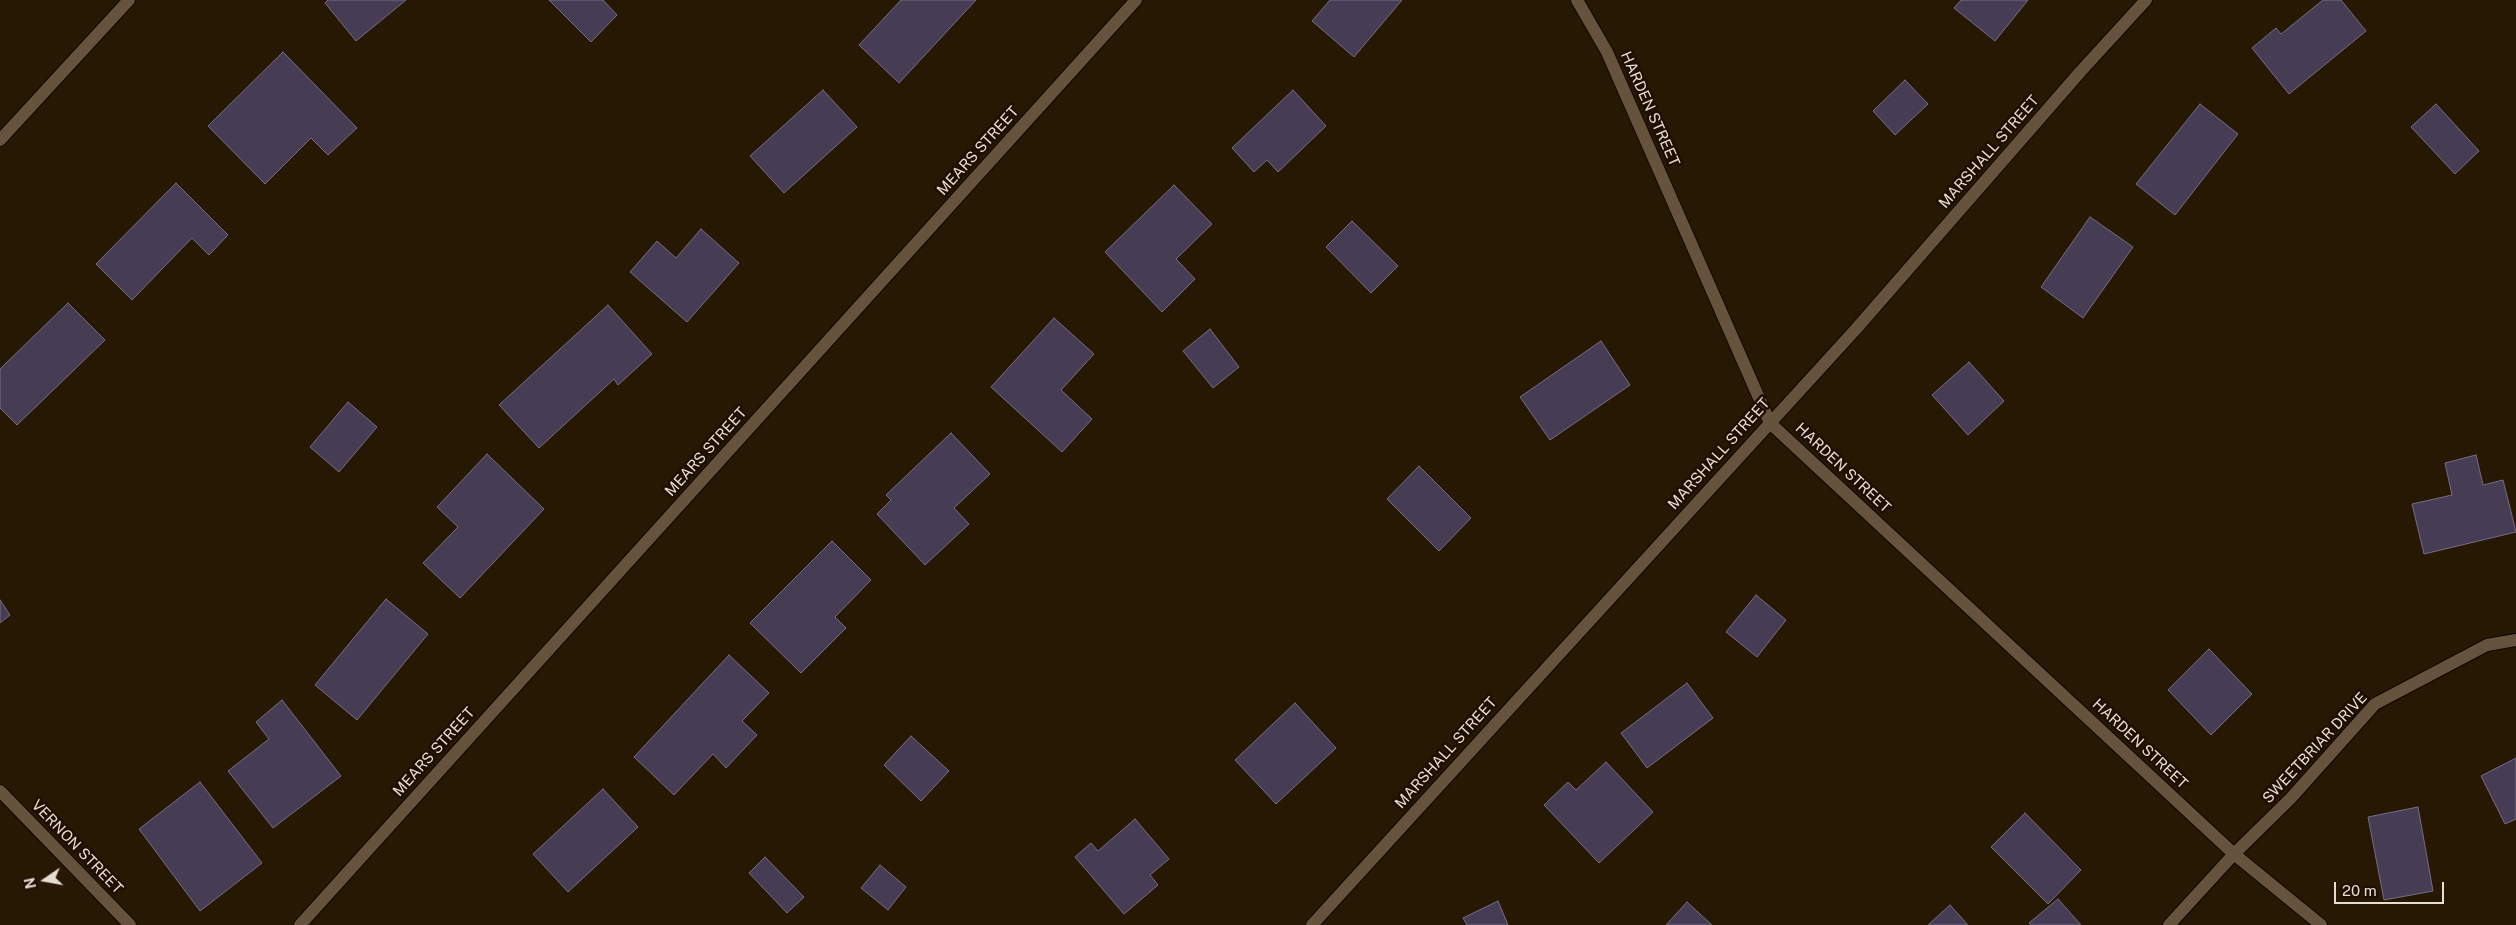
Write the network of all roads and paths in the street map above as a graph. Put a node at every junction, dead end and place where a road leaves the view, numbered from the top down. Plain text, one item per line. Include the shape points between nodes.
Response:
1 (129, 0) edge
2 (1136, 0) edge
3 (1577, 0) edge
4 (2146, 0) edge
5 (0, 140) edge
6 (1770, 423) junction
7 (2516, 640) edge
8 (0, 791) edge
9 (2234, 854) junction
10 (130, 925) edge
11 (300, 925) edge
12 (1312, 925) edge
13 (2169, 925) edge
14 (2321, 925) edge

1 - 5 street
2 - 11 street, MEARS STREET
3 - 6 street, HARDEN STREET via 1607,52
4 - 6 street, MARSHALL STREET
6 - 9 street, HARDEN STREET
6 - 12 street, MARSHALL STREET
7 - 9 street, SWEETBRIAR DRIVE via 2487,645 2376,704 2291,798
8 - 10 street, VERNON STREET
9 - 13 street, SWEETBRIAR DRIVE
9 - 14 street, HARDEN STREET

